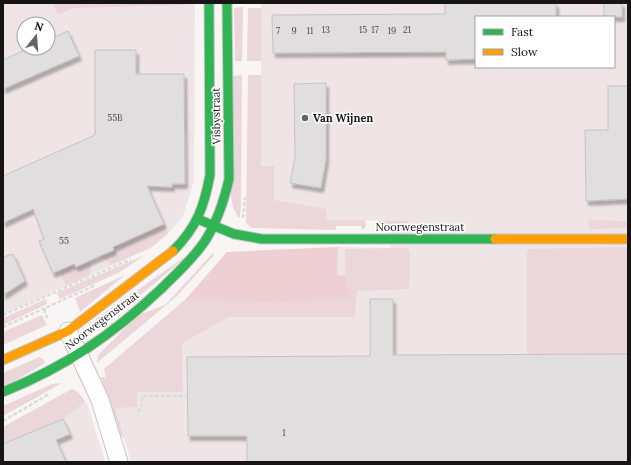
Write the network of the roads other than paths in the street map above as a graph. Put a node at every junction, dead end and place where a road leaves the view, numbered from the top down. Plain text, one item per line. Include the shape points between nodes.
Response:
1 (209, 3) edge
2 (227, 3) edge
3 (198, 219) junction
4 (214, 226) junction
5 (628, 239) edge
6 (68, 331) junction
7 (78, 354) junction
8 (3, 360) edge
9 (3, 392) edge
10 (119, 462) edge

1 - 3 street, Visbystraat via 210,175 206,198
2 - 4 street, Visbystraat via 229,179
3 - 4 street, Noorwegenstraat
3 - 6 street, Noorwegenstraat via 187,237 168,256
4 - 5 street, Noorwegenstraat via 234,234 262,239
4 - 7 street, Noorwegenstraat via 199,250 161,289 117,326
6 - 7 street
6 - 8 street, Noorwegenstraat
7 - 9 street, Noorwegenstraat via 48,373
7 - 10 street via 100,400

